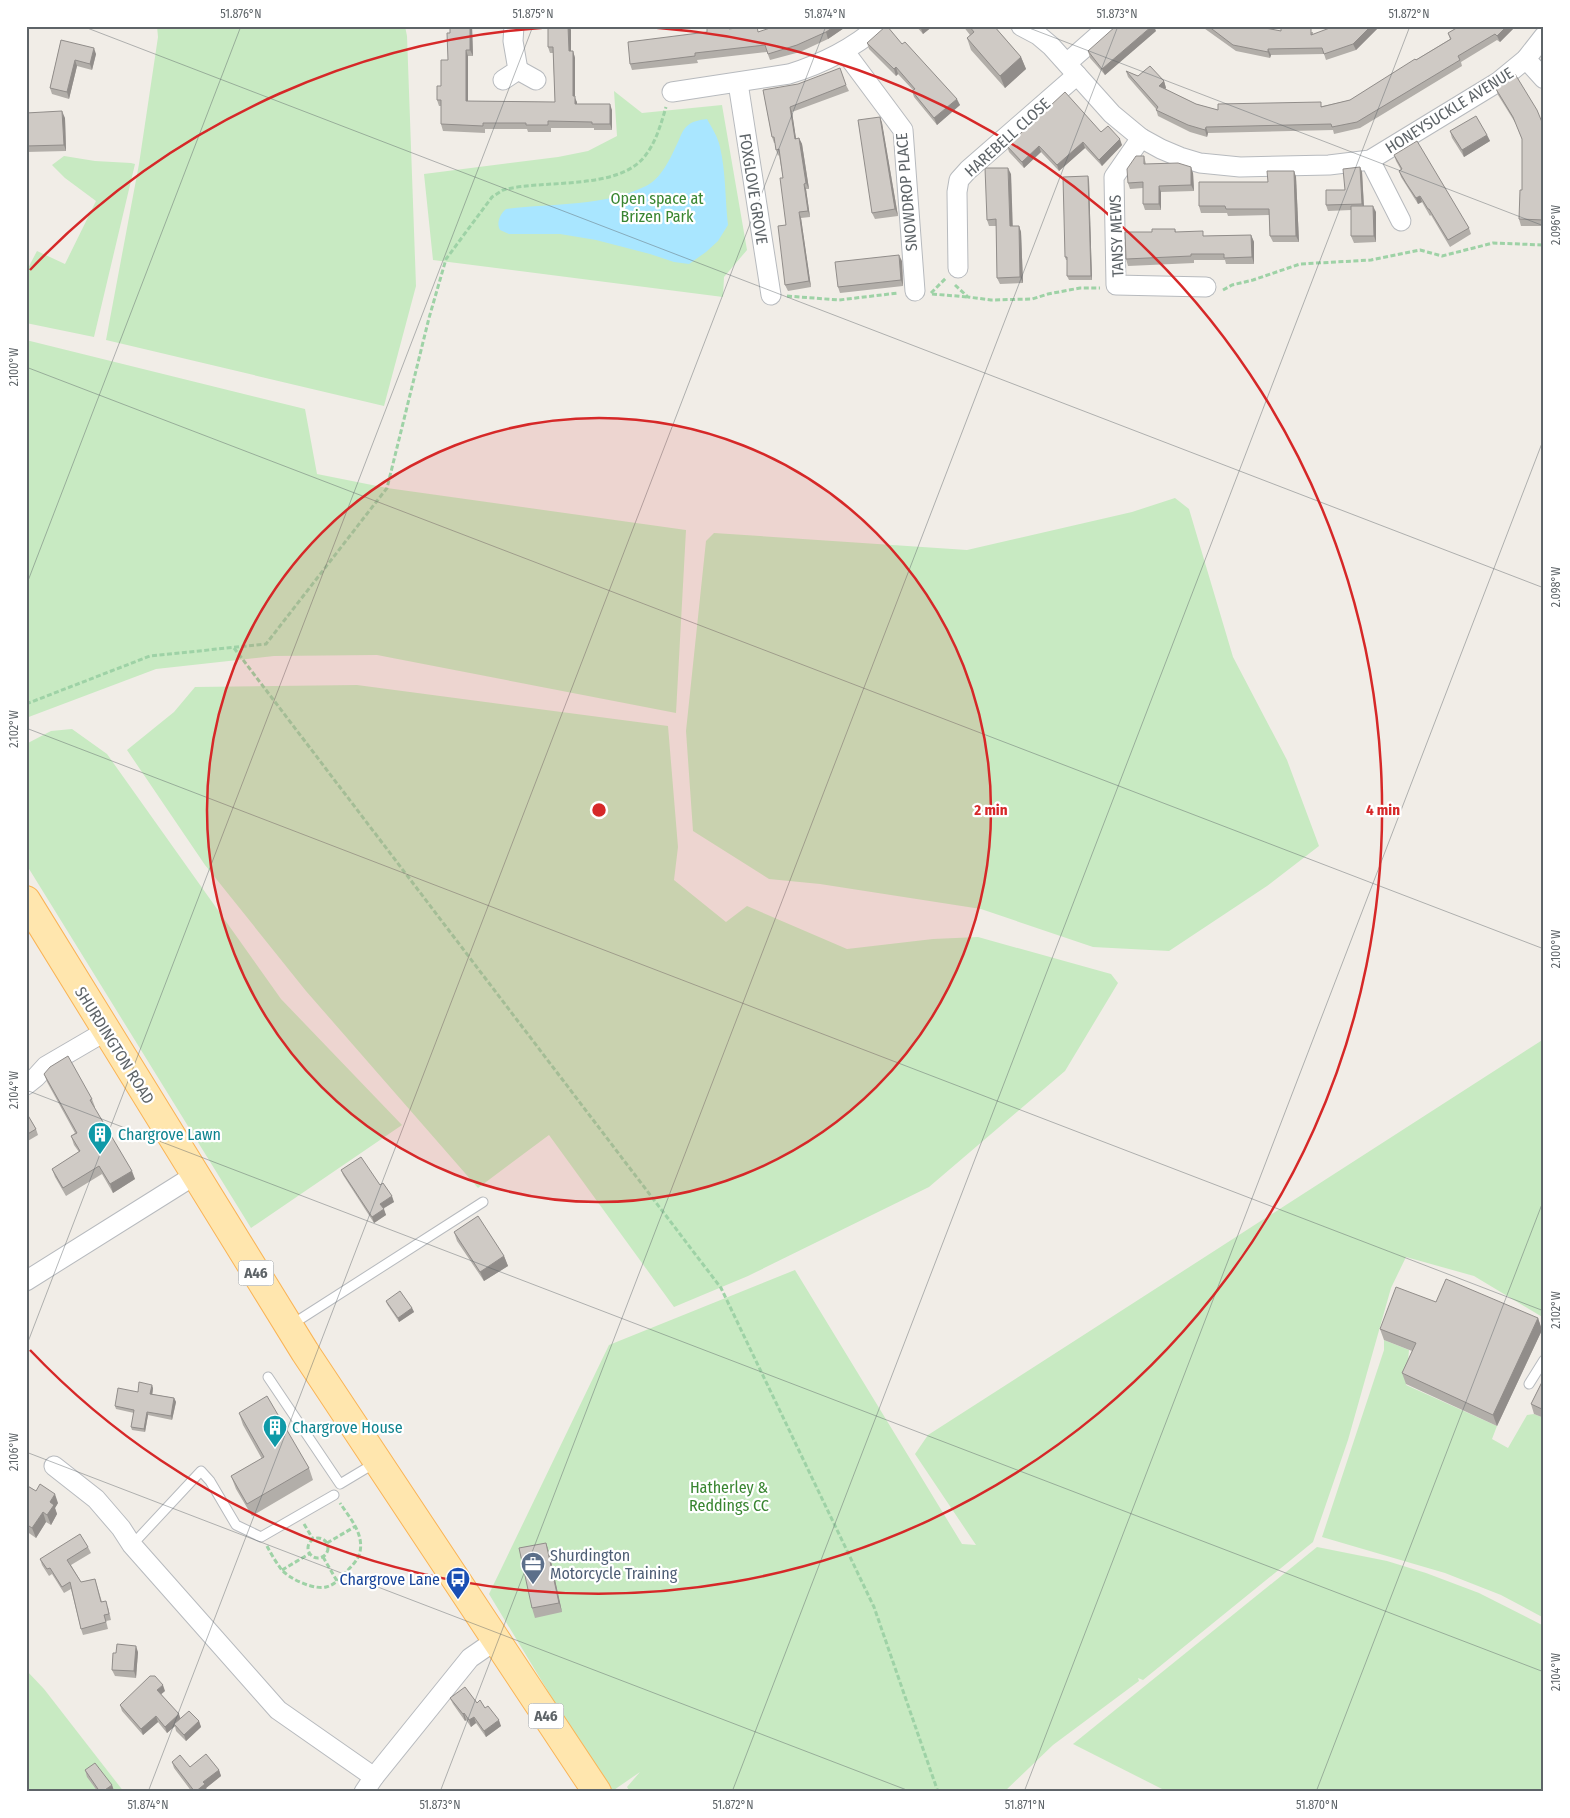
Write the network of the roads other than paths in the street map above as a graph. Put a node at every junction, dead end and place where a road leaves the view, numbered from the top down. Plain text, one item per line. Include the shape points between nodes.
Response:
1 (514, 26) edge
2 (879, 26) edge
3 (1020, 26) edge
4 (1109, 26) edge
5 (1544, 36) edge
6 (845, 52) junction
7 (1526, 59) junction
8 (1072, 69) junction
9 (1544, 78) edge
10 (536, 80) dead end
11 (738, 83) junction
12 (672, 92) road end
13 (1141, 138) junction
14 (1370, 160) junction
15 (1401, 221) dead end
16 (953, 275) road end
17 (1213, 290) road end
18 (923, 292) road end
19 (771, 295) road end
20 (26, 900) edge
21 (106, 1031) junction
22 (26, 1085) edge
23 (195, 1175) junction
24 (483, 1202) dead end
25 (26, 1281) edge
26 (288, 1326) junction
27 (1544, 1360) edge
28 (268, 1377) dead end
29 (1529, 1384) dead end
30 (377, 1461) junction
31 (54, 1466) dead end
32 (334, 1495) road end
33 (132, 1545) junction
34 (496, 1640) junction
35 (369, 1784) edge
36 (597, 1792) edge

1 - 10 street via 511,75
2 - 6 street
3 - 8 street, HONEYSUCKLE AVENUE via 1038,35
4 - 8 street
5 - 7 street, HONEYSUCKLE AVENUE
6 - 11 street via 807,69
6 - 18 street, SNOWDROP PLACE via 903,130
7 - 9 street, HONEYSUCKLE AVENUE
7 - 14 street, HONEYSUCKLE AVENUE via 1498,82
8 - 13 street, HONEYSUCKLE AVENUE via 1112,114
8 - 16 street, HAREBELL CLOSE via 959,180
11 - 12 street
11 - 19 street, FOXGLOVE GROVE
13 - 14 street, HONEYSUCKLE AVENUE via 1180,157 1220,166 1302,166
13 - 17 street, TANSY MEWS via 1114,177 1116,285
14 - 15 street, HONEYSUCKLE AVENUE
20 - 21 main road, SHURDINGTON ROAD / A46
21 - 22 street via 46,1066
21 - 23 main road, SHURDINGTON ROAD / A46
23 - 25 street
23 - 26 main road, SHURDINGTON ROAD / A46
24 - 26 lane
26 - 30 main road, SHURDINGTON ROAD / A46
27 - 29 lane
28 - 30 lane via 340,1484
30 - 34 main road, SHURDINGTON ROAD / A46
31 - 33 street via 96,1499
32 - 33 lane via 261,1537 236,1526 201,1471
33 - 35 street via 278,1710
34 - 35 street via 470,1658
34 - 36 main road, SHURDINGTON ROAD / A46

